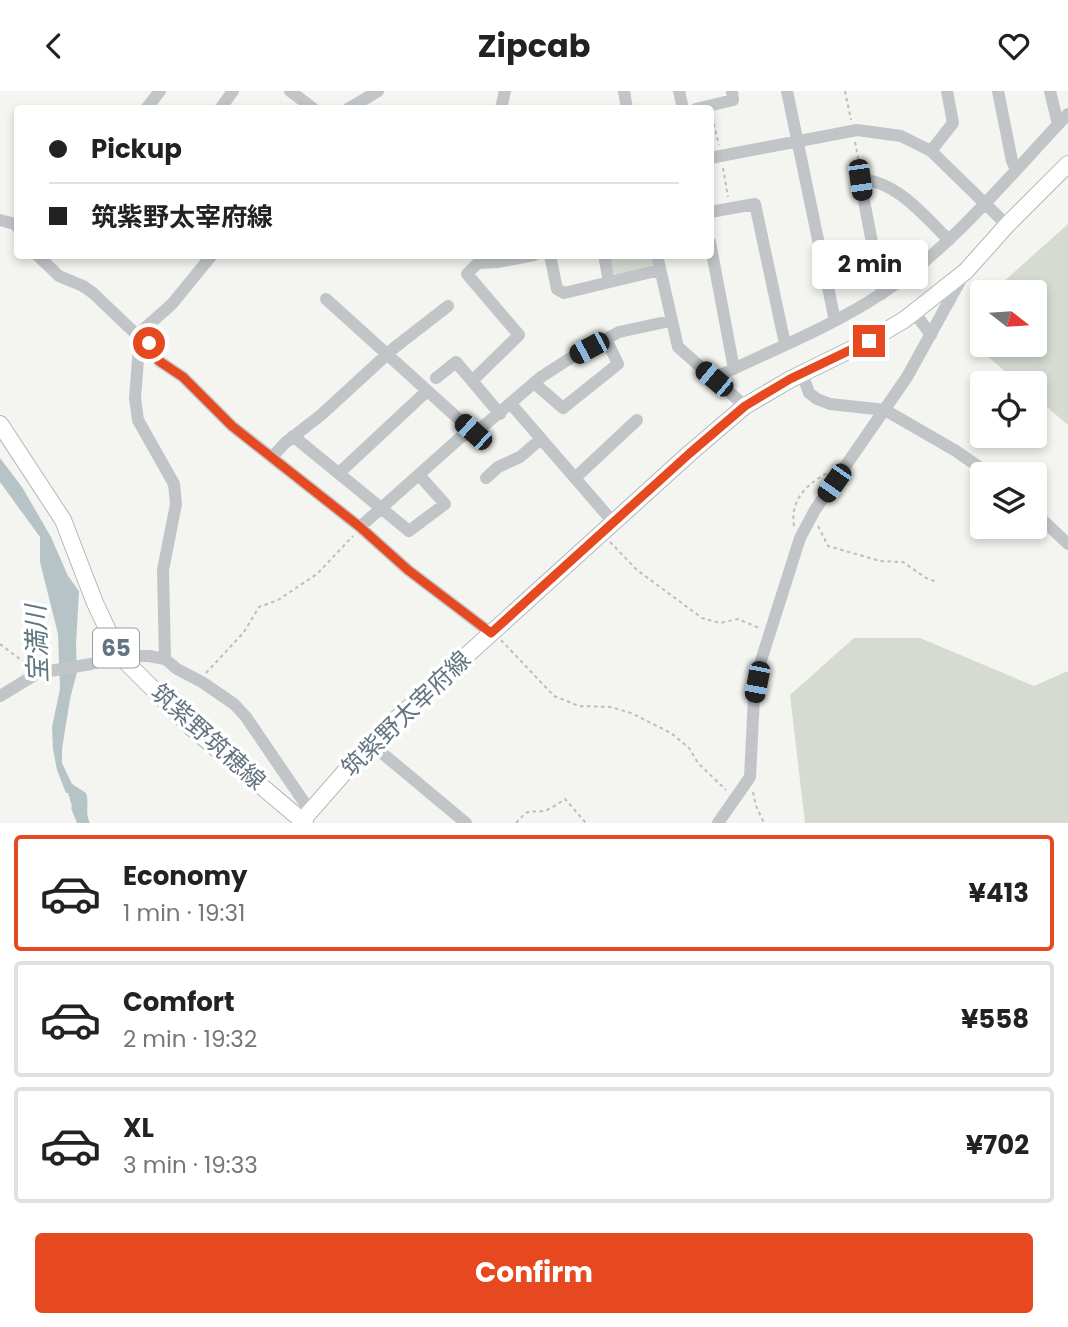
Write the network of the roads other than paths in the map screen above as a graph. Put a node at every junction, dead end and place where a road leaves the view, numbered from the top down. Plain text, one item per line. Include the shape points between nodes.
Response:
1 (160, 91) edge
2 (290, 91) edge
3 (378, 91) edge
4 (732, 91) edge
5 (787, 91) edge
6 (947, 91) edge
7 (998, 91) edge
8 (1050, 91) edge
9 (149, 105) edge
10 (309, 105) edge
11 (355, 105) edge
12 (712, 105) edge
13 (1068, 114) edge
14 (1058, 124) junction
15 (797, 141) junction
16 (931, 151) junction
17 (716, 157) edge
18 (1068, 164) edge
19 (1016, 169) junction
20 (985, 202) junction
21 (714, 211) edge
22 (1007, 225) junction
23 (949, 240) junction
24 (41, 259) edge
25 (209, 259) edge
26 (498, 259) edge
27 (551, 259) edge
28 (605, 259) edge
29 (658, 259) edge
30 (713, 259) edge
31 (660, 270) junction
32 (966, 271) junction
33 (608, 282) junction
34 (882, 294) junction
35 (326, 299) dead end
36 (448, 306) dead end
37 (910, 315) junction
38 (670, 321) junction
39 (835, 321) junction
40 (137, 335) junction
41 (931, 335) junction
42 (606, 339) junction
43 (785, 344) junction
44 (387, 355) junction
45 (734, 369) junction
46 (802, 373) junction
47 (436, 378) dead end
48 (714, 379) junction
49 (473, 380) junction
50 (534, 383) junction
51 (427, 391) junction
52 (511, 404) junction
53 (745, 406) junction
54 (885, 410) junction
55 (500, 414) junction
56 (637, 420) dead end
57 (0, 424) edge
58 (473, 432) junction
59 (293, 436) junction
60 (541, 439) junction
61 (272, 457) junction
62 (972, 462) edge
63 (339, 473) junction
64 (419, 475) junction
65 (486, 478) dead end
66 (575, 478) junction
67 (382, 508) junction
68 (1047, 524) edge
69 (360, 527) junction
70 (608, 528) junction
71 (1068, 544) edge
72 (491, 633) junction
73 (120, 656) junction
74 (165, 659) junction
75 (0, 696) edge
76 (370, 743) junction
77 (304, 819) edge
78 (466, 823) edge
79 (718, 823) edge

1 - 9 street
2 - 10 street
3 - 11 street
4 - 12 street via 733,100
5 - 15 street
6 - 16 street via 953,123
7 - 19 street
8 - 14 street
13 - 14 street
14 - 19 street
15 - 16 street via 853,130 880,131 901,135
15 - 17 street
15 - 39 street
16 - 20 street
18 - 22 main road, 筑紫野太宰府線
19 - 20 street
20 - 22 street
20 - 23 street
21 - 43 street via 755,204
22 - 32 main road, 筑紫野太宰府線
23 - 34 street
23 - 34 street via 894,191 860,180
24 - 40 street via 59,277 93,293
25 - 40 street via 172,304
26 - 49 street via 478,263 467,274 519,335
27 - 33 street via 557,289 564,293
28 - 33 street
29 - 31 street
30 - 45 street
31 - 33 street
31 - 38 street
32 - 37 main road, 筑紫野太宰府線
32 - 41 street
34 - 39 street
35 - 44 street
36 - 44 street
37 - 41 street
37 - 46 main road, 筑紫野太宰府線 via 869,341
38 - 42 street
38 - 48 street via 678,347
39 - 43 street
40 - 61 street via 149,343 159,361
40 - 74 street via 138,420 174,484 176,504 163,570
41 - 54 street
42 - 50 street
42 - 50 street via 618,364 563,408
43 - 45 street
44 - 51 street
44 - 59 street
45 - 48 street
46 - 53 main road, 筑紫野太宰府線
46 - 54 street via 809,393 817,399
47 - 49 street via 456,362
48 - 53 street
49 - 55 street
50 - 52 street
51 - 58 street
51 - 63 street
52 - 55 street
52 - 60 street
53 - 70 main road, 筑紫野太宰府線
54 - 62 street
54 - 79 street via 799,540 754,697 752,766 747,782
55 - 58 street
56 - 66 street
57 - 73 main road, 筑紫野筑穂線 / 65 via 62,520
58 - 64 street via 461,437
59 - 61 street
59 - 63 street
60 - 65 street
60 - 66 street
61 - 69 street
63 - 67 street
64 - 67 street
64 - 67 street via 445,504 410,531
66 - 70 street
67 - 69 street
68 - 71 street
69 - 72 street
70 - 72 main road, 筑紫野太宰府線
72 - 76 main road, 筑紫野太宰府線
73 - 74 street
73 - 75 street via 44,672
73 - 77 main road, 筑紫野筑穂線 / 65 via 191,727
74 - 77 street via 234,704 246,717
76 - 77 main road, 筑紫野太宰府線
76 - 78 street

